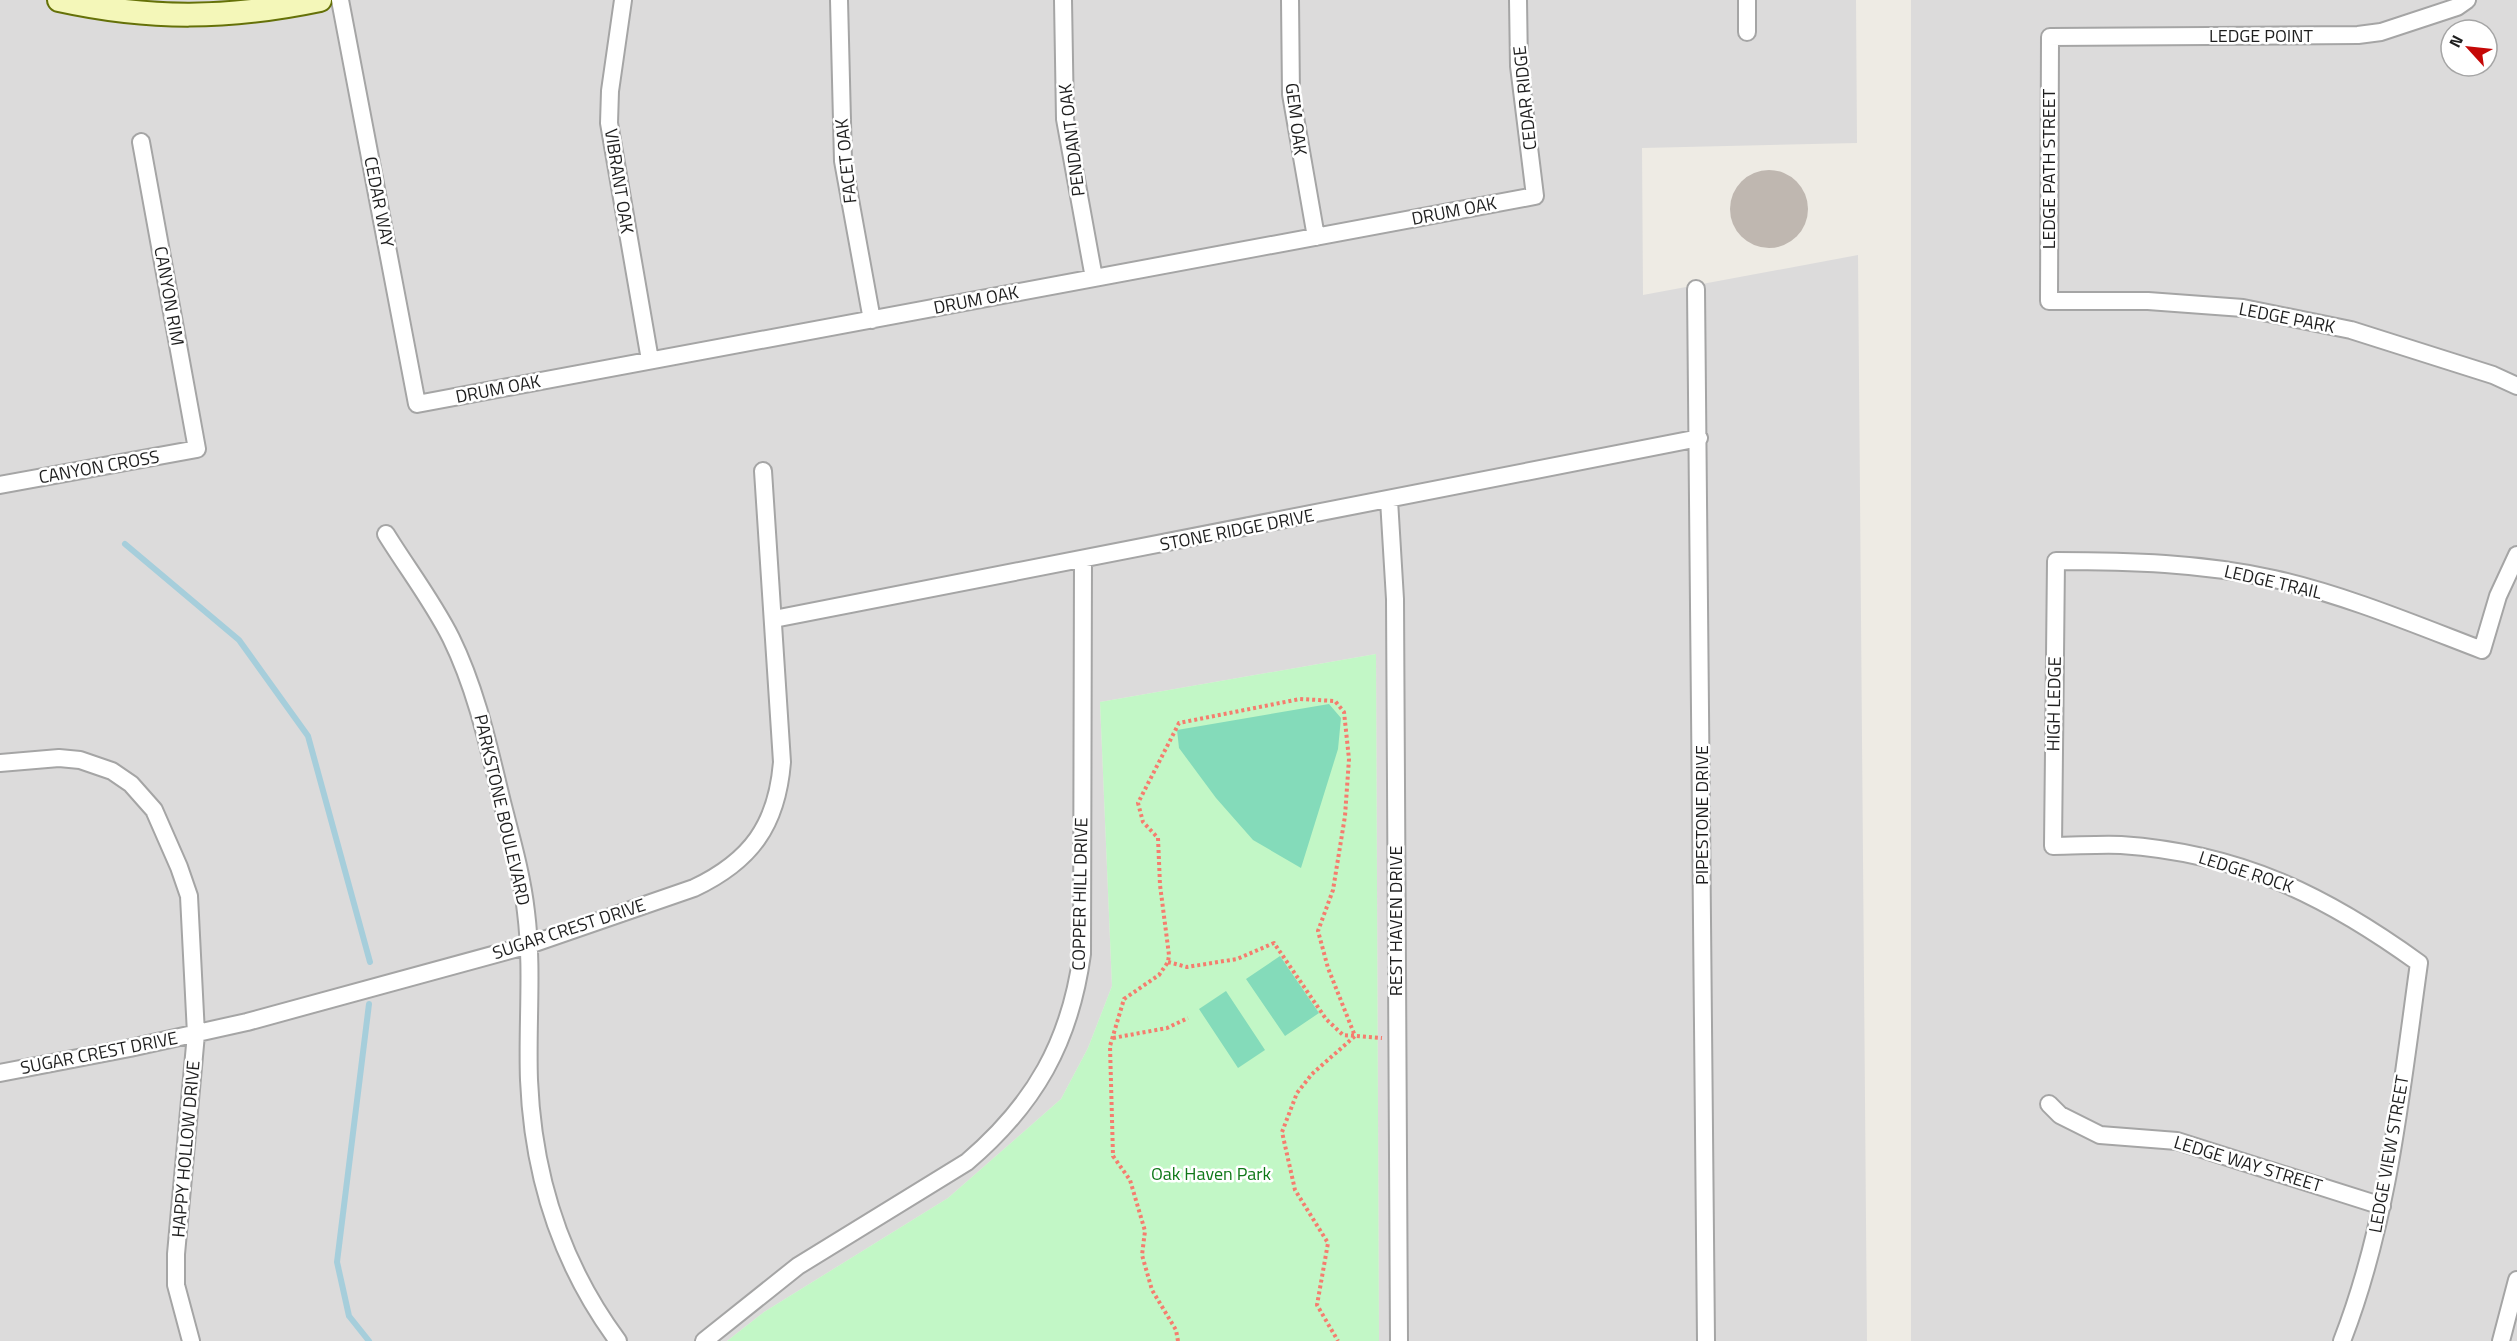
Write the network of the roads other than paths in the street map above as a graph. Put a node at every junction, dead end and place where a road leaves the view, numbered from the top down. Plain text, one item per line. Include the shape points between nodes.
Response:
1 (58, 0) edge
2 (320, 0) edge
3 (340, 0) edge
4 (623, 0) edge
5 (839, 0) edge
6 (1063, 0) edge
7 (1290, 0) edge
8 (1518, 0) edge
9 (1747, 0) edge
10 (2467, 0) edge
11 (1747, 32) dead end
12 (2050, 37) joint
13 (141, 142) dead end
14 (1535, 196) joint
15 (1316, 237) junction
16 (1094, 278) junction
17 (1696, 289) dead end
18 (2049, 301) joint
19 (872, 320) junction
20 (650, 360) junction
21 (2517, 386) edge
22 (417, 404) joint
23 (1699, 438) junction
24 (197, 450) joint
25 (763, 471) dead end
26 (0, 485) edge
27 (1389, 500) junction
28 (386, 534) dead end
29 (2517, 555) edge
30 (1083, 560) junction
31 (2056, 561) joint
32 (774, 619) junction
33 (0, 763) edge
34 (2053, 846) joint
35 (529, 945) junction
36 (2419, 963) joint
37 (196, 1034) junction
38 (0, 1073) edge
39 (2049, 1104) dead end
40 (2382, 1206) junction
41 (2517, 1280) edge
42 (191, 1341) edge
43 (618, 1341) edge
44 (704, 1341) edge
45 (1399, 1341) edge
46 (1706, 1341) edge
47 (2342, 1341) edge
48 (2501, 1341) edge

1 - 2 street via 135,13 203,16 271,10
3 - 22 street, CEDAR WAY
4 - 20 street, VIBRANT OAK via 609,123
5 - 19 street, FACET OAK via 843,162
6 - 16 street, PENDANT OAK via 1065,119
7 - 15 street, GEM OAK via 1291,94
8 - 14 street, CEDAR RIDGE via 1519,66
9 - 11 street
10 - 12 street, LEDGE POINT via 2457,7 2381,32 2358,35
12 - 18 street, LEDGE PATH STREET
13 - 24 street, CANYON RIM
14 - 15 street, DRUM OAK
15 - 16 street, DRUM OAK
16 - 19 street, DRUM OAK
17 - 23 street, PIPESTONE DRIVE
18 - 21 street, LEDGE PARK via 2148,301 2243,308 2351,330
19 - 20 street, DRUM OAK
20 - 22 street, DRUM OAK
23 - 27 street, STONE RIDGE DRIVE
23 - 46 street, PIPESTONE DRIVE
24 - 26 street, CANYON CROSS
25 - 32 street, SUGAR CREST DRIVE
27 - 30 street, STONE RIDGE DRIVE
27 - 45 street, REST HAVEN DRIVE via 1395,599
28 - 35 street, PARKSTONE BOULEVARD via 450,636 468,677 522,884
29 - 31 street, LEDGE TRAIL via 2498,596 2482,650 2350,601 2274,579 2200,566
30 - 32 street, STONE RIDGE DRIVE
30 - 44 street, COPPER HILL DRIVE via 1082,954 1060,1042 1024,1104 991,1142 967,1162 798,1266
31 - 34 street, HIGH LEDGE
32 - 35 street, SUGAR CREST DRIVE via 782,762 780,789 758,839 733,865 694,888
33 - 37 street, HAPPY HOLLOW DRIVE via 80,760 112,771 131,784 154,810 189,896
34 - 36 street, LEDGE ROCK via 2120,845 2172,850 2224,862 2274,878 2322,900 2366,924
35 - 37 street, SUGAR CREST DRIVE
35 - 43 street, PARKSTONE BOULEVARD via 529,1078 540,1174 572,1265 594,1308
36 - 40 street, LEDGE VIEW STREET
37 - 38 street, SUGAR CREST DRIVE
37 - 42 street, HAPPY HOLLOW DRIVE via 176,1254 176,1285
39 - 40 street, LEDGE WAY STREET via 2060,1115 2100,1135 2177,1141
40 - 47 street, LEDGE VIEW STREET via 2373,1248
41 - 48 street

